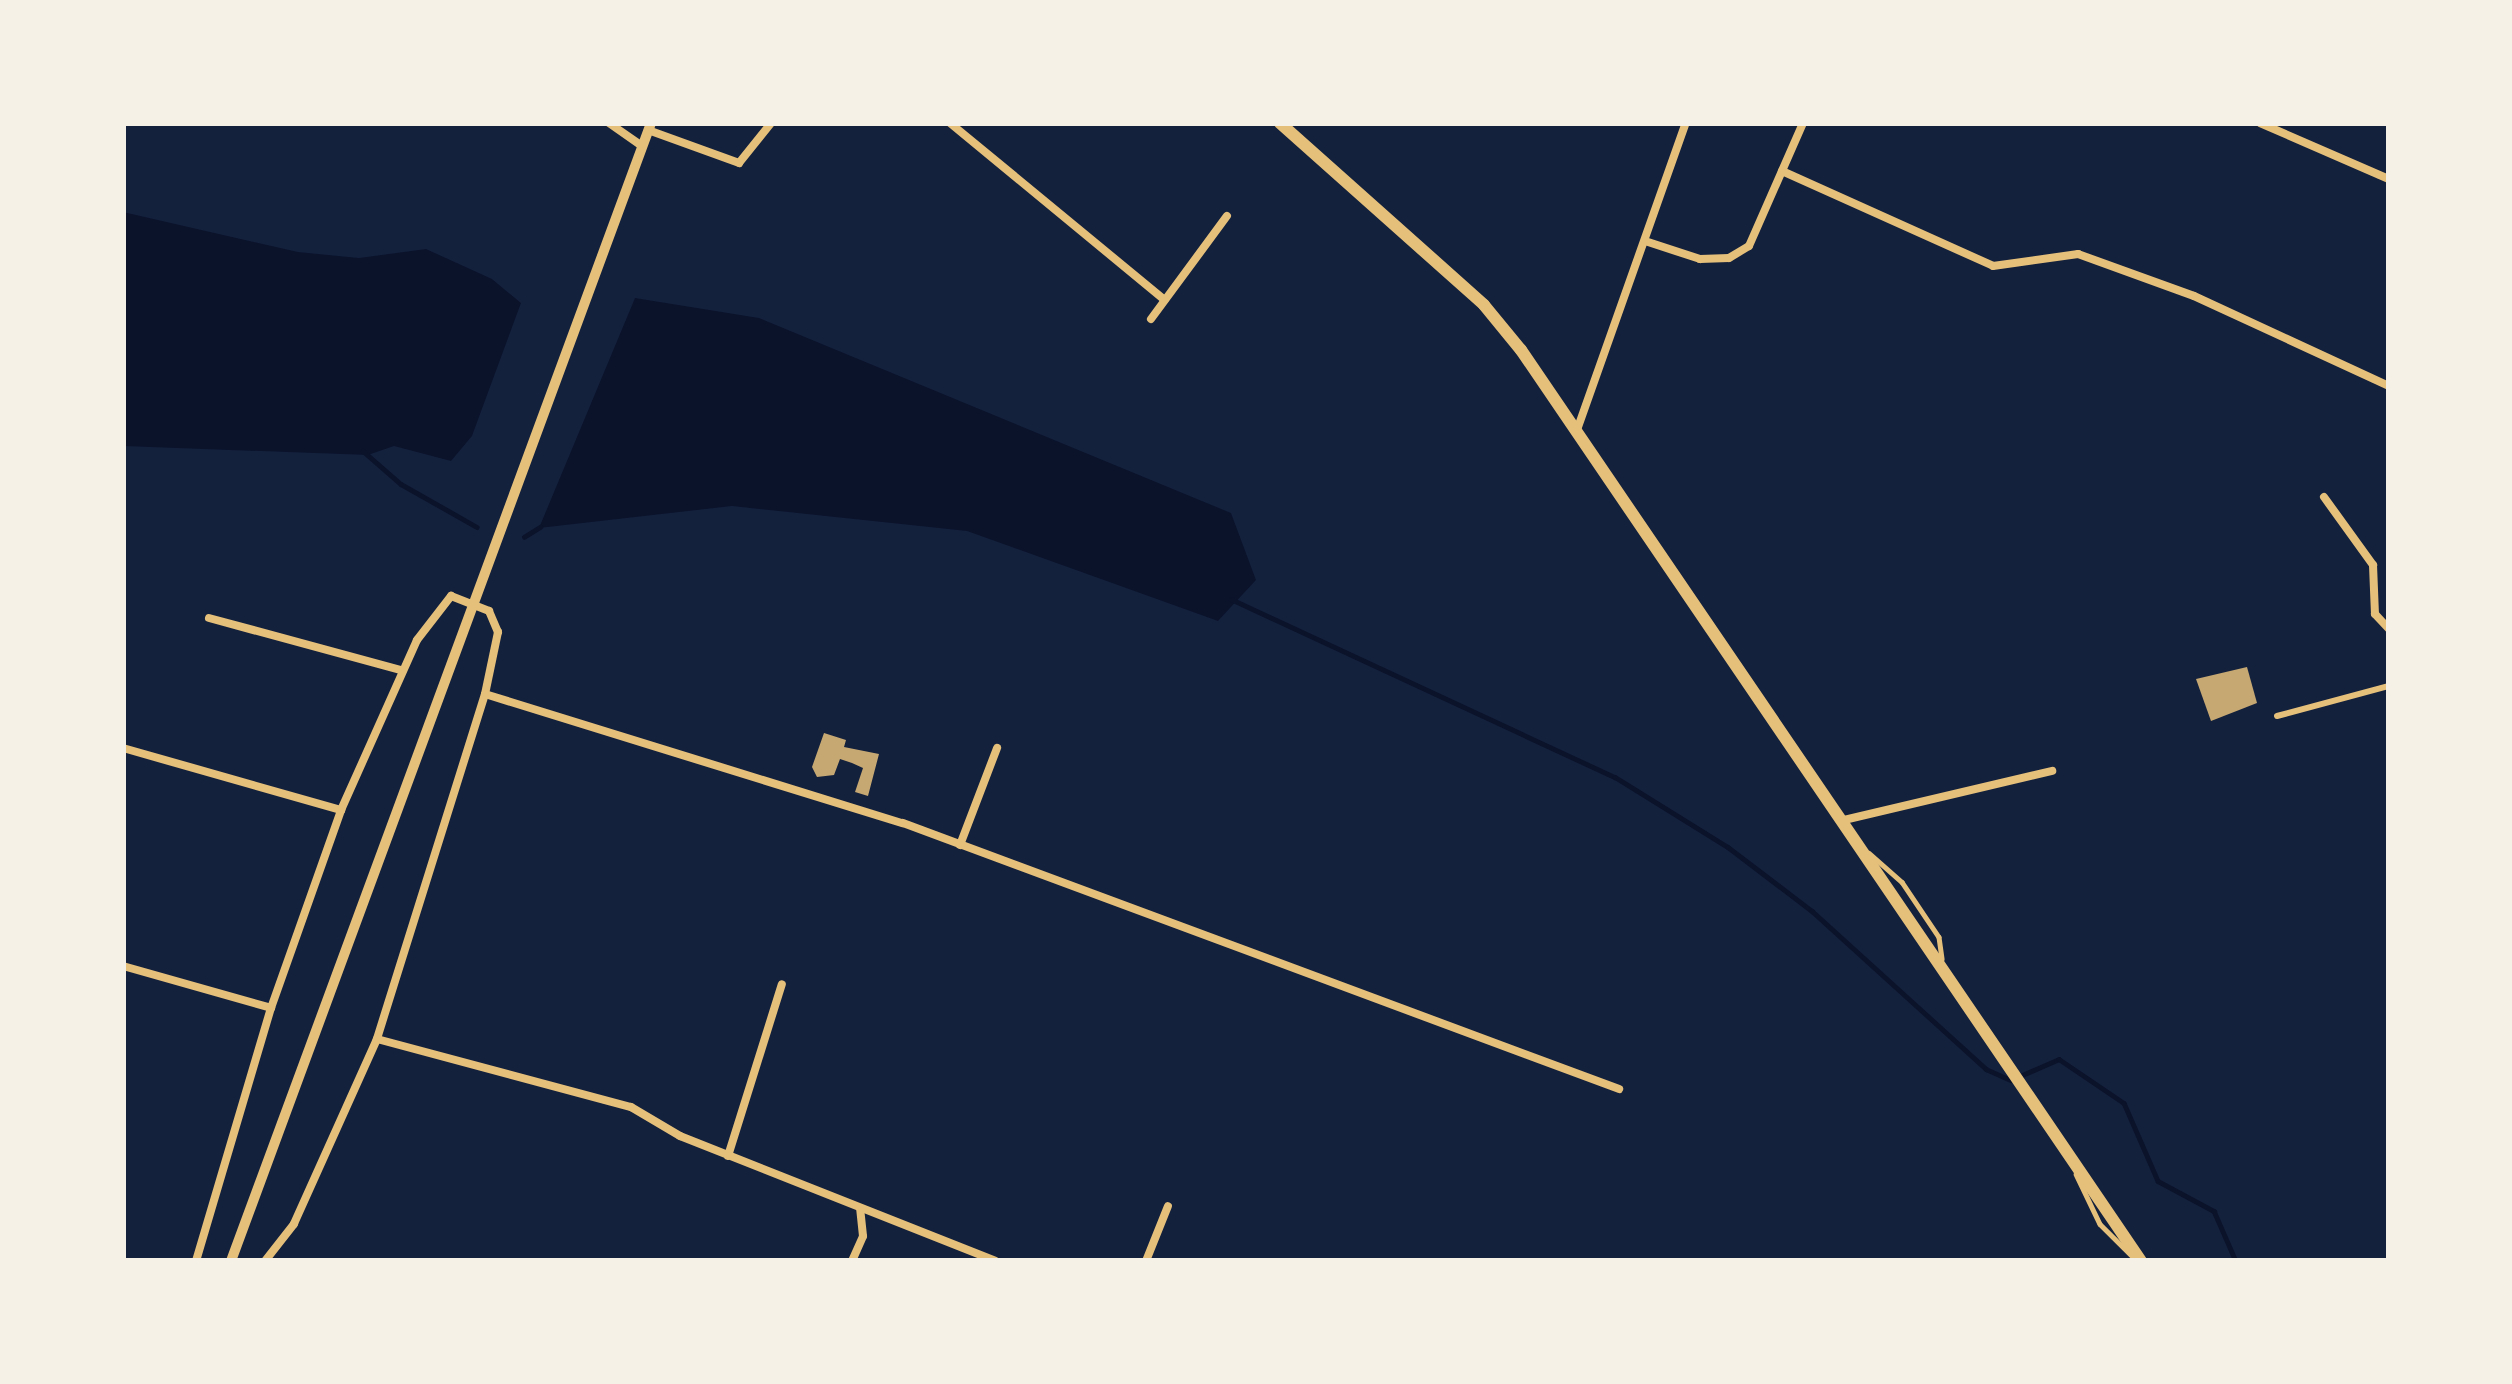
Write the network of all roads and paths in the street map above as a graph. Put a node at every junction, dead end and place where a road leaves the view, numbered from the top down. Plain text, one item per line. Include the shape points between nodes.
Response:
1 (609, 123) edge
2 (771, 123) edge
3 (950, 123) edge
4 (1280, 123) edge
5 (1686, 123) edge
6 (1802, 123) edge
7 (2260, 123) edge
8 (649, 127) edge
9 (642, 146) junction
10 (1782, 171) junction
11 (2389, 179) edge
12 (1227, 215) dead end
13 (1644, 241) junction
14 (1165, 300) junction
15 (1151, 319) dead end
16 (2389, 386) edge
17 (1576, 432) junction
18 (2324, 497) dead end
19 (473, 604) junction
20 (208, 618) dead end
21 (2389, 629) edge
22 (401, 670) junction
23 (2389, 686) edge
24 (485, 694) junction
25 (2277, 716) dead end
26 (123, 748) edge
27 (997, 748) dead end
28 (2052, 771) dead end
29 (341, 810) junction
30 (1844, 820) junction
31 (960, 845) junction
32 (123, 966) edge
33 (782, 984) dead end
34 (271, 1008) junction
35 (377, 1040) junction
36 (1619, 1089) dead end
37 (728, 1156) junction
38 (1168, 1206) dead end
39 (860, 1208) junction
40 (2140, 1260) edge
41 (196, 1261) edge
42 (231, 1261) edge
43 (265, 1261) edge
44 (853, 1261) edge
45 (995, 1261) edge
46 (1146, 1261) edge

1 - 9 street
2 - 8 street via 740,163
3 - 14 street
4 - 17 main road via 1484,305
5 - 13 street
6 - 10 street
7 - 11 street
8 - 9 main road
9 - 19 main road
10 - 13 street via 1748,246 1729,258 1700,259
10 - 16 street via 1993,266 2078,254 2194,296
12 - 14 street
13 - 17 street
14 - 15 street
17 - 30 main road
18 - 21 street via 2372,565 2375,614
19 - 22 street via 451,596
19 - 24 street via 488,611 498,632
19 - 42 main road
20 - 22 street
22 - 29 street
23 - 25 street
24 - 31 street via 674,747
24 - 35 street
26 - 29 street
27 - 31 street
28 - 30 street
29 - 34 street
30 - 40 main road
31 - 36 street
32 - 34 street
33 - 37 street
34 - 41 street
35 - 37 street via 631,1107
35 - 43 street via 294,1224
37 - 39 street
38 - 46 street
39 - 44 street
39 - 45 street

